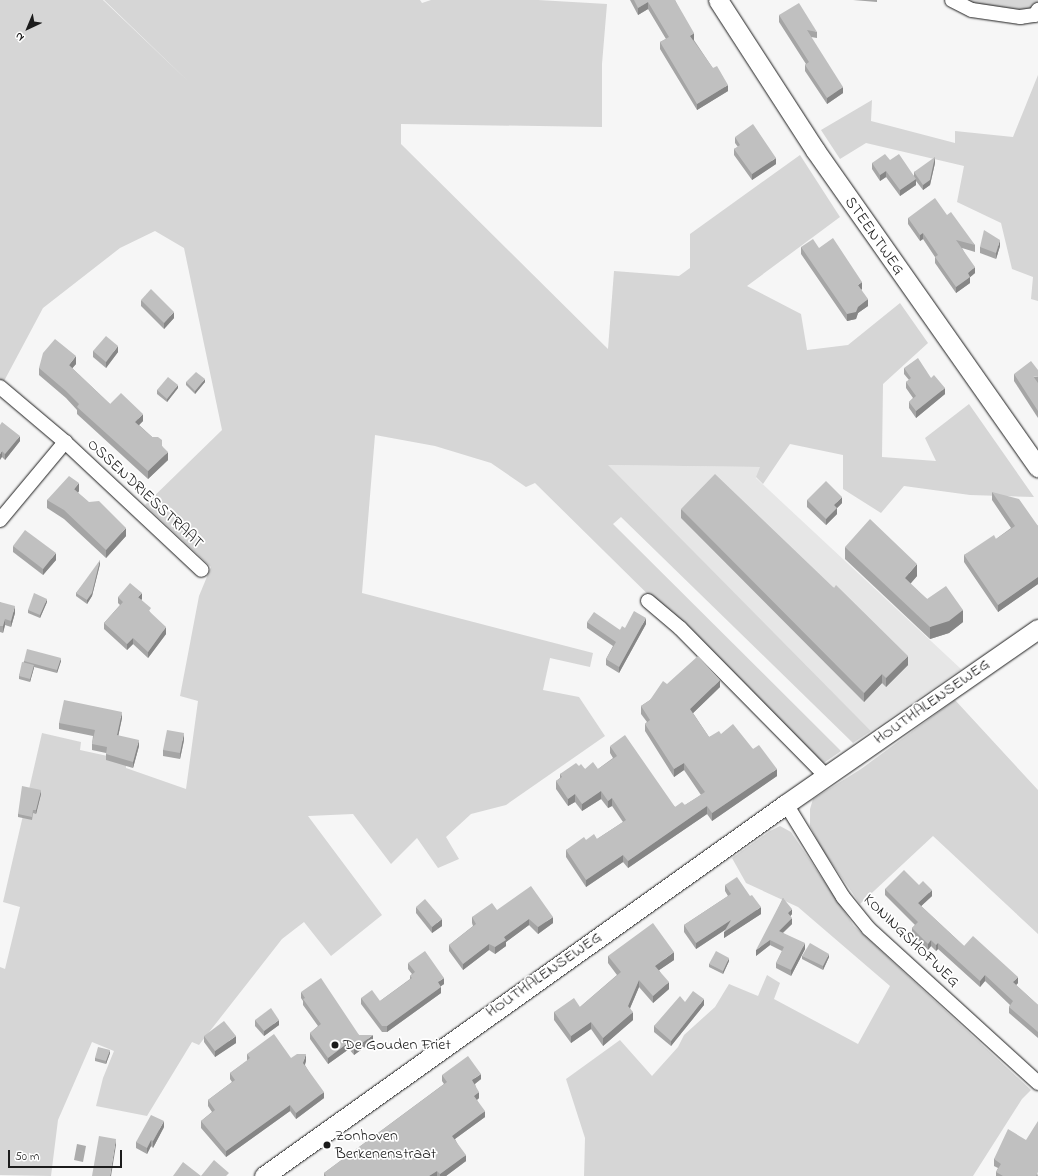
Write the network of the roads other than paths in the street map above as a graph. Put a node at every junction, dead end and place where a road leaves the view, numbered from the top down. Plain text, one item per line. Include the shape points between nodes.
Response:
1 (718, 0) edge
2 (952, 0) edge
3 (1038, 10) edge
4 (0, 387) edge
5 (65, 442) junction
6 (1038, 467) edge
7 (0, 520) edge
8 (202, 570) dead end
9 (648, 601) dead end
10 (1038, 629) edge
11 (826, 776) junction
12 (786, 804) junction
13 (1038, 1083) edge
14 (264, 1176) edge

1 - 6 street, STEENTWEG via 815,150
2 - 3 street via 972,10 1020,16 1035,15
4 - 5 street, OSSENDRIESSTRAAT
5 - 7 street, OSSENDRIESSTRAAT
5 - 8 street, OSSENDRIESSTRAAT
9 - 11 street via 680,628
10 - 11 street, HOUTHALENSEWEG
11 - 12 street, HOUTHALENSEWEG
12 - 13 street, KONINGSHOFWEG via 843,897 869,929
12 - 14 street, HOUTHALENSEWEG

